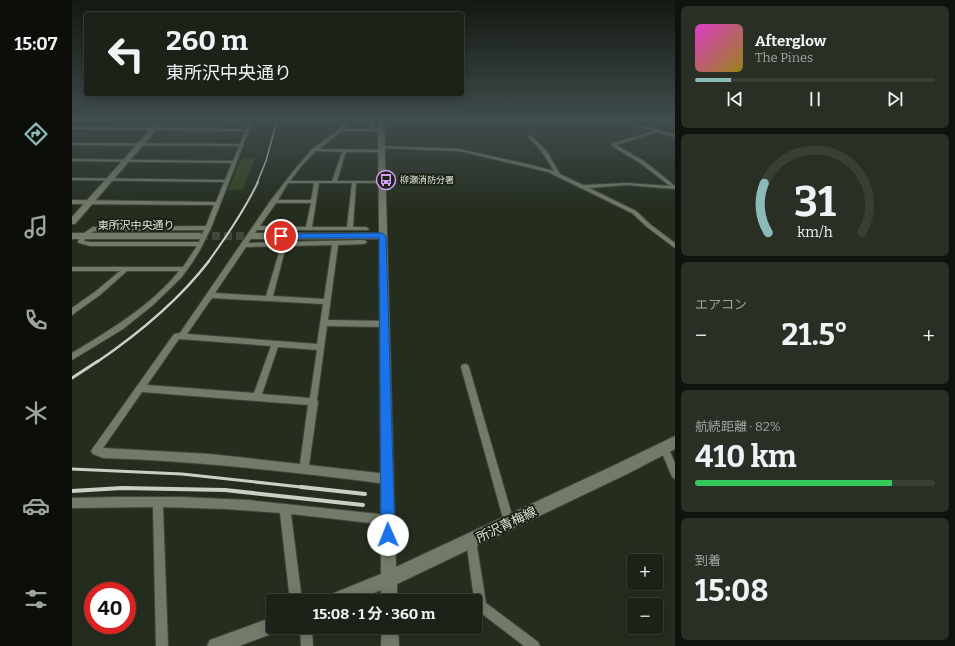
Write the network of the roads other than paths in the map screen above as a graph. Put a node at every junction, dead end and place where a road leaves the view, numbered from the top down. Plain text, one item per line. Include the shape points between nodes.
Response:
1 (135, 150) edge
2 (239, 150) edge
3 (314, 150) edge
4 (318, 150) edge
5 (360, 150) edge
6 (381, 150) edge
7 (460, 150) edge
8 (543, 150) edge
9 (622, 150) edge
10 (344, 151) junction
11 (72, 160) edge
12 (126, 161) junction
13 (234, 162) junction
14 (558, 174) junction
15 (72, 179) edge
16 (109, 180) junction
17 (227, 181) junction
18 (287, 182) junction
19 (317, 182) junction
20 (334, 182) junction
21 (382, 182) junction
22 (354, 183) junction
23 (581, 187) junction
24 (675, 188) edge
25 (273, 201) junction
26 (72, 202) edge
27 (90, 202) junction
28 (314, 202) junction
29 (218, 204) junction
30 (72, 222) edge
31 (208, 228) junction
32 (309, 228) junction
33 (350, 228) junction
34 (366, 229) dead end
35 (253, 232) junction
36 (72, 236) edge
37 (83, 236) junction
38 (382, 236) junction
39 (200, 240) junction
40 (364, 242) dead end
41 (334, 243) junction
42 (284, 244) junction
43 (243, 245) junction
44 (675, 246) edge
45 (72, 269) edge
46 (126, 269) junction
47 (184, 269) junction
48 (210, 295) junction
49 (269, 298) junction
50 (326, 302) junction
51 (72, 304) edge
52 (83, 304) junction
53 (72, 312) edge
54 (324, 323) junction
55 (384, 324) junction
56 (182, 336) junction
57 (275, 344) junction
58 (320, 347) junction
59 (72, 357) edge
60 (465, 367) dead end
61 (140, 388) junction
62 (257, 397) junction
63 (314, 402) junction
64 (670, 445) edge
65 (304, 468) junction
66 (675, 474) edge
67 (387, 478) junction
68 (158, 502) junction
69 (72, 503) edge
70 (285, 509) junction
71 (388, 520) junction
72 (509, 522) junction
73 (471, 540) junction
74 (389, 579) junction
75 (295, 594) edge
76 (352, 594) edge
77 (389, 594) edge
78 (266, 628) edge
79 (306, 634) edge
80 (390, 634) edge
81 (162, 646) edge
82 (216, 646) edge
83 (307, 646) edge
84 (390, 646) edge
85 (534, 646) edge

1 - 12 street
2 - 13 street
3 - 18 street
4 - 10 street
5 - 10 street
6 - 21 street
7 - 14 street
8 - 14 street
9 - 24 street via 642,162
10 - 20 street
11 - 12 street
12 - 13 street
12 - 16 street
13 - 17 street
14 - 23 street
15 - 16 street
16 - 17 street
16 - 27 street
17 - 29 street
18 - 19 street
18 - 25 street
19 - 20 street
19 - 28 street
20 - 22 street
21 - 22 street
21 - 38 street
22 - 33 street
23 - 24 street via 627,184
23 - 44 street via 634,212
25 - 28 street
25 - 35 street
26 - 27 street
27 - 29 street
27 - 30 street
28 - 32 street
29 - 31 street
31 - 37 street via 93,229
31 - 39 street
32 - 33 street
32 - 35 street
33 - 34 street
35 - 38 street
35 - 43 street
36 - 37 street, 東所沢中央通り
37 - 39 street, 東所沢中央通り
38 - 55 street
39 - 47 street
40 - 41 street
41 - 42 street
41 - 50 street
42 - 43 street
42 - 49 street
43 - 48 street
45 - 46 street
46 - 47 street
46 - 52 street
47 - 59 street via 137,314
48 - 49 street
48 - 56 street
49 - 50 street
50 - 54 street
51 - 52 street
52 - 53 street
54 - 55 street
54 - 58 street
55 - 67 street
56 - 57 street
56 - 61 street via 177,336
57 - 58 street
57 - 62 street
58 - 63 street
60 - 72 street
61 - 62 street
61 - 65 street via 96,451 166,454
62 - 63 street
63 - 65 street
64 - 66 street
64 - 72 street, 所沢青梅線
65 - 67 street
67 - 71 street
68 - 69 street
68 - 70 street
68 - 81 street
70 - 71 street
70 - 75 street
71 - 74 street
72 - 73 street, 所沢青梅線
73 - 74 street, 所沢青梅線
73 - 85 street via 481,606
74 - 76 street, 所沢青梅線
74 - 77 street
78 - 82 street
79 - 83 street
80 - 84 street

